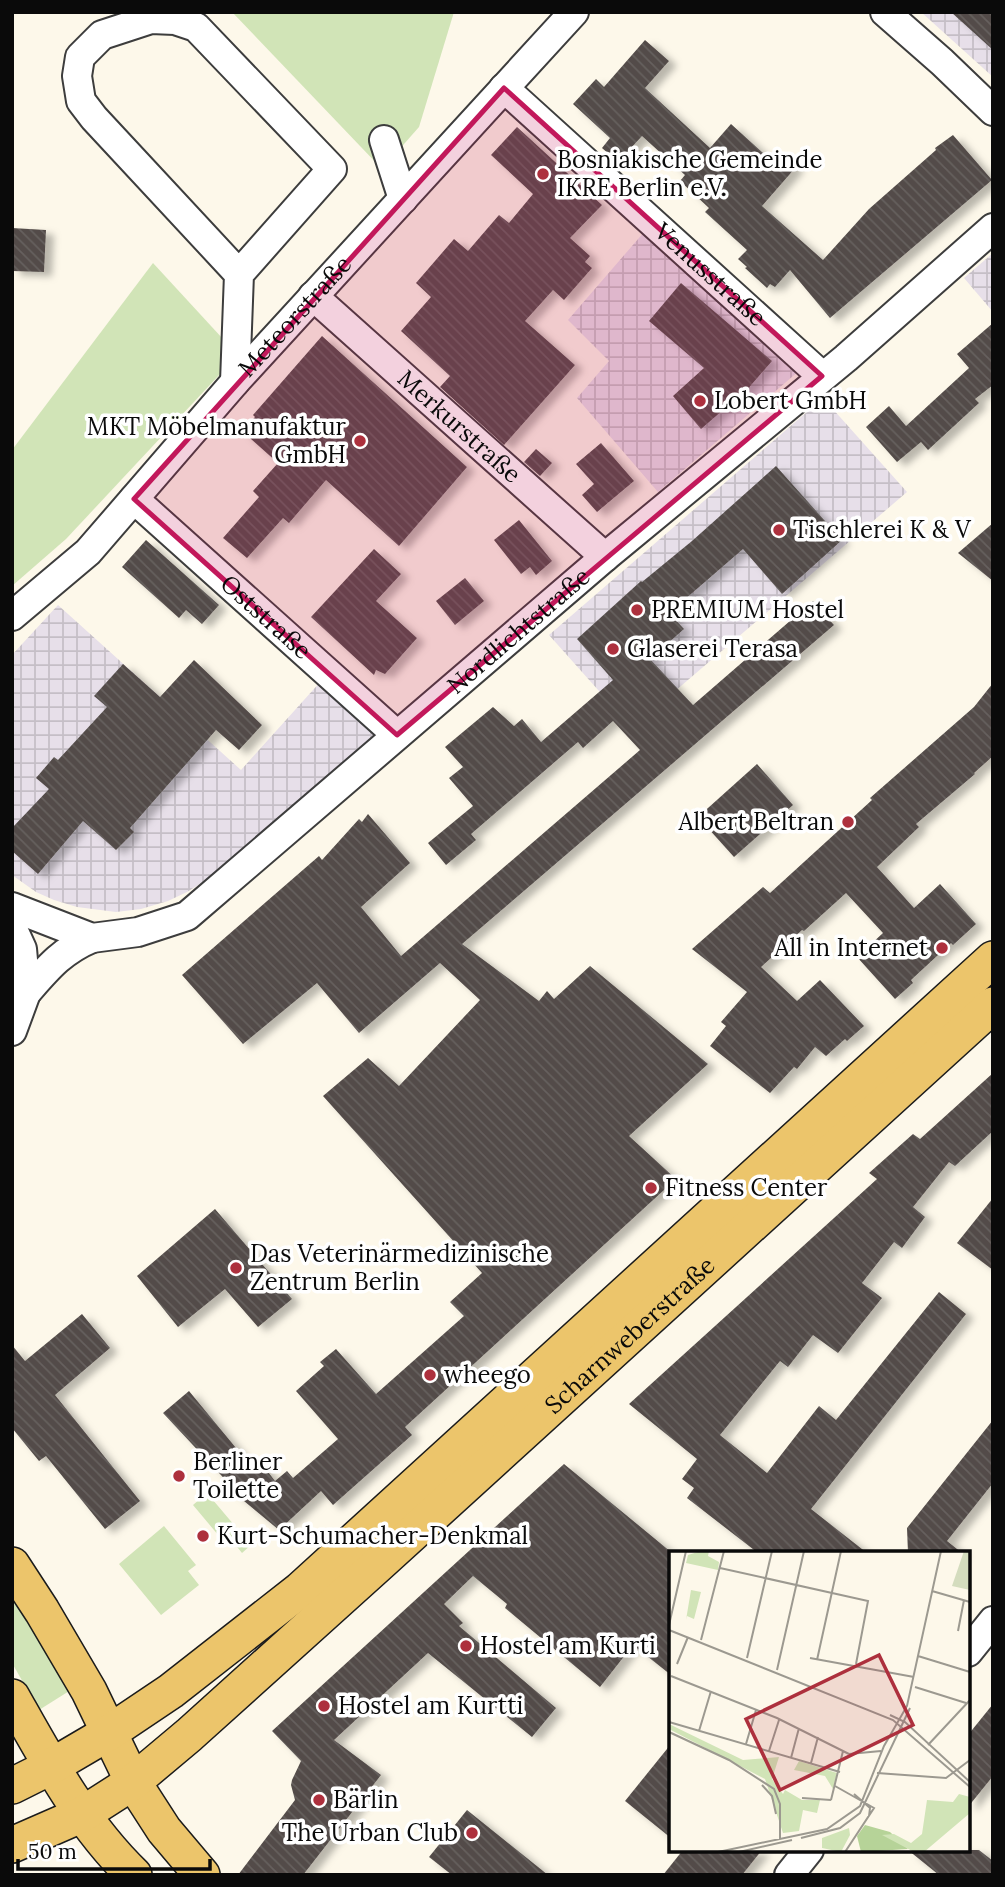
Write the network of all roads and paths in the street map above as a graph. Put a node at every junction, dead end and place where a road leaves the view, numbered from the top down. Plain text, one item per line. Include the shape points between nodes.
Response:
1 (574, 12) edge
2 (885, 12) edge
3 (504, 88) junction
4 (993, 111) edge
5 (384, 140) dead end
6 (403, 199) junction
7 (993, 228) edge
8 (239, 274) junction
9 (313, 296) junction
10 (822, 376) junction
11 (235, 382) junction
12 (134, 499) junction
13 (605, 557) junction
14 (12, 616) edge
15 (397, 735) junction
16 (12, 908) edge
17 (12, 927) edge
18 (92, 938) junction
19 (993, 959) edge
20 (26, 993) junction
21 (993, 1005) edge
22 (12, 1031) edge
23 (12, 1565) edge
24 (993, 1621) edge
25 (970, 1650) edge
26 (12, 1697) edge
27 (110, 1732) junction
28 (52, 1766) junction
29 (133, 1782) junction
30 (12, 1786) edge
31 (83, 1814) junction
32 (12, 1844) edge
33 (807, 1852) edge
34 (186, 1869) edge
35 (134, 1875) edge
36 (789, 1875) edge

1 - 3 street, Meteorstraße
2 - 4 street
3 - 6 street, Meteorstraße
3 - 10 street, Venusstraße
5 - 6 street
6 - 9 street, Meteorstraße
7 - 10 street, Nordlichtstraße
8 - 8 street via 332,169 196,27 150,19 102,35 80,57 81,100
8 - 11 street
9 - 11 street, Meteorstraße
9 - 13 street, Merkurstraße
10 - 13 street, Nordlichtstraße
11 - 12 street, Meteorstraße
12 - 14 street, Meteorstraße via 88,552
12 - 15 street, Oststraße
13 - 15 street, Nordlichtstraße
15 - 18 street, Nordlichtstraße via 187,916 138,932
16 - 18 street, Nordlichtstraße
17 - 20 street via 22,950
18 - 20 street via 55,959
19 - 27 main road, Scharnweberstraße via 300,1590 171,1691
20 - 22 street
21 - 29 main road, Scharnweberstraße via 269,1665
23 - 27 main road
24 - 25 street
26 - 28 main road
27 - 28 main road, Scharnweberstraße
27 - 29 main road
28 - 30 main road, Scharnweberstraße
28 - 31 main road
29 - 31 main road, Scharnweberstraße
29 - 34 main road
31 - 32 main road, Scharnweberstraße
31 - 35 main road via 111,1853
33 - 36 street

